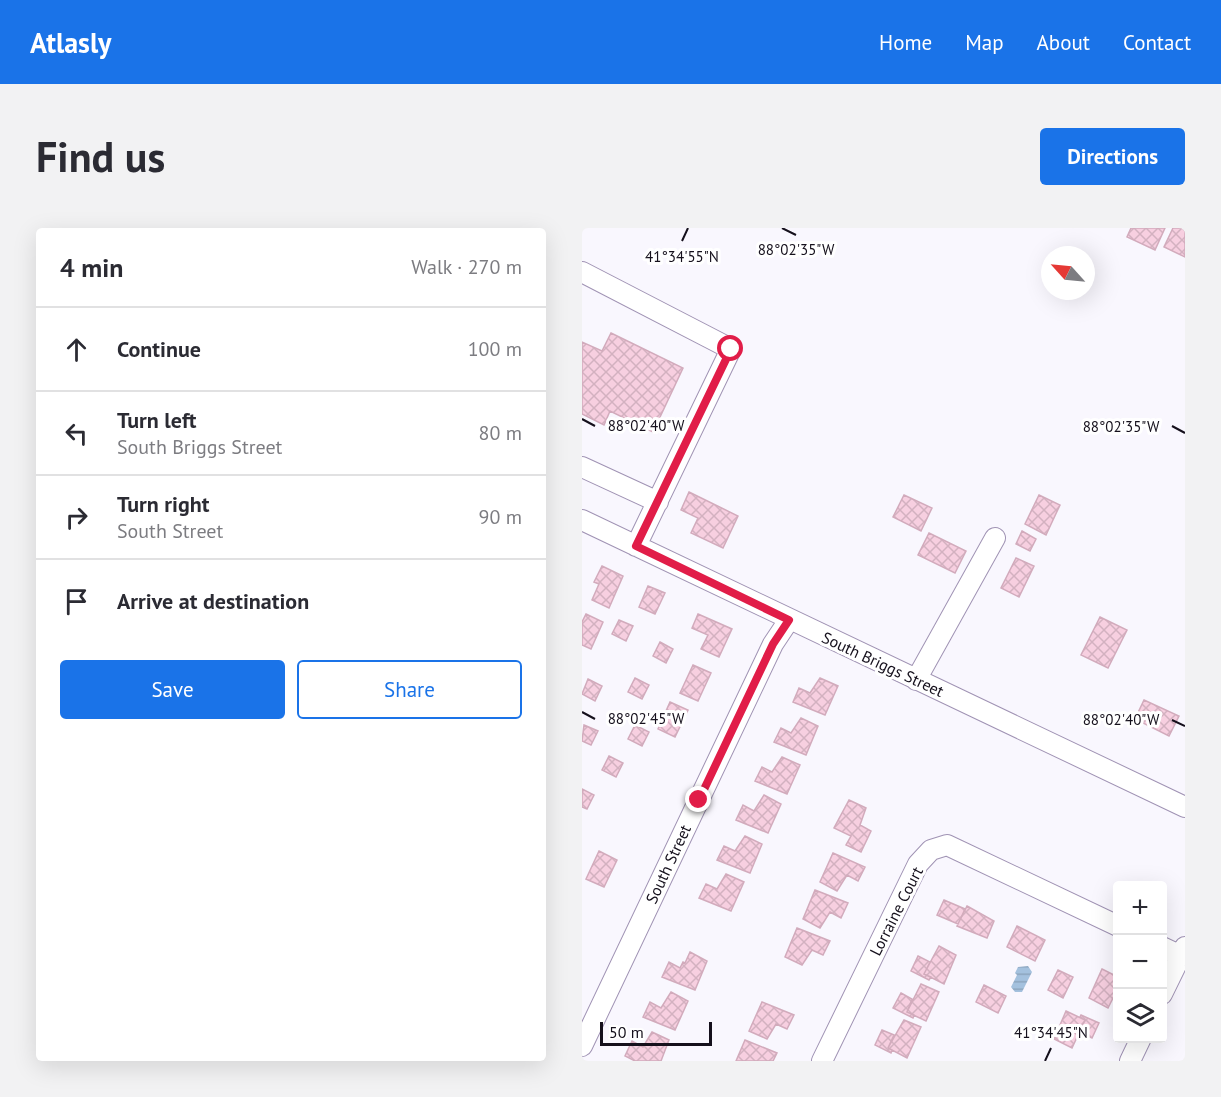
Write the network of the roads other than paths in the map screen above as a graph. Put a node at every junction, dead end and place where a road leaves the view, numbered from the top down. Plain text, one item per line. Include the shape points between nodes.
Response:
1 (582, 272) edge
2 (582, 467) edge
3 (658, 502) junction
4 (582, 520) edge
5 (995, 538) dead end
6 (636, 546) junction
7 (789, 620) junction
8 (916, 680) junction
9 (1185, 807) edge
10 (1113, 924) edge
11 (1167, 948) edge
12 (1183, 952) edge
13 (1164, 989) edge
14 (1139, 1043) edge
15 (582, 1046) edge
16 (822, 1061) edge
17 (1130, 1061) edge

1 - 3 street via 731,349
2 - 3 street
3 - 6 street
4 - 6 street, South Briggs Street
5 - 8 street
6 - 7 street, South Briggs Street
7 - 8 street, South Briggs Street
7 - 15 street, South Street via 773,644
8 - 9 street, South Briggs Street
10 - 16 street, Lorraine Court via 947,845 931,850 918,864
11 - 12 street
12 - 13 street
14 - 17 street

